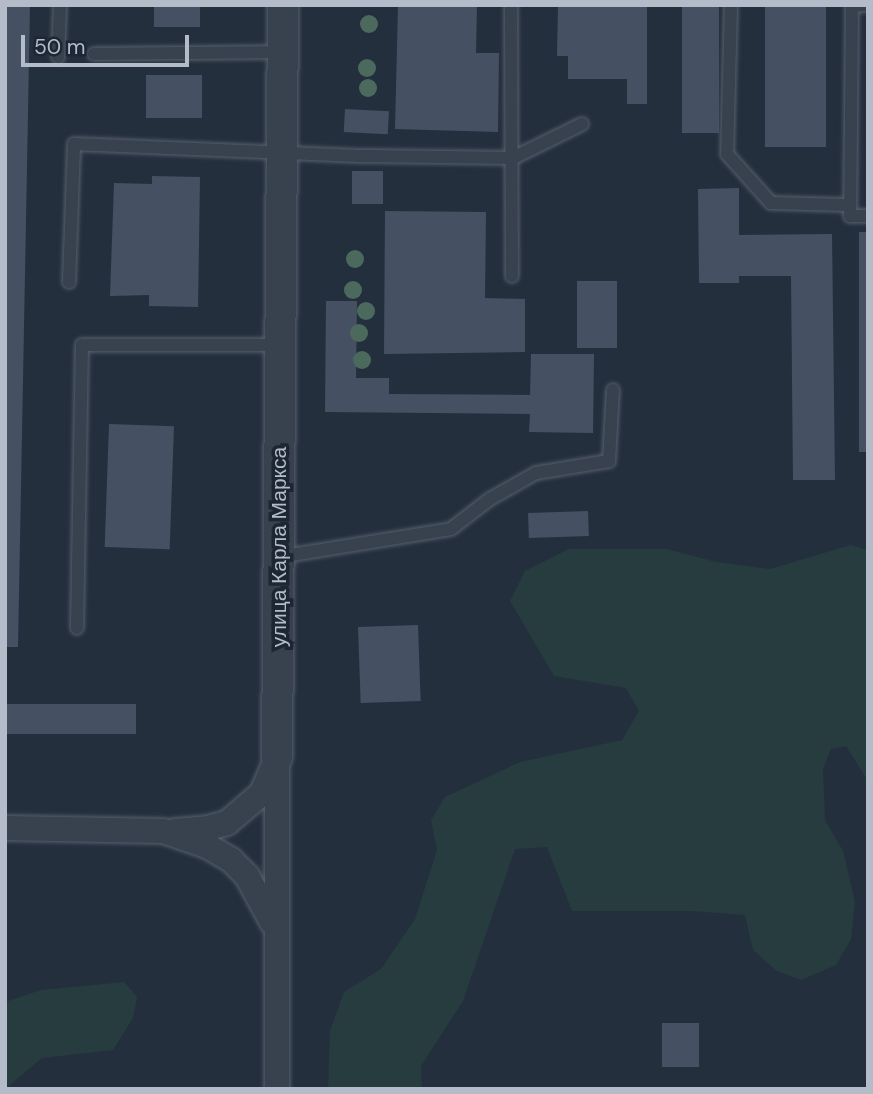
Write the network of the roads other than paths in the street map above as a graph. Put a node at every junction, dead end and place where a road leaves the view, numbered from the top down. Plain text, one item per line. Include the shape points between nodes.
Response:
1 (60, 5) edge
2 (283, 5) edge
3 (511, 5) edge
4 (731, 5) edge
5 (852, 5) edge
6 (868, 5) edge
7 (283, 52) junction
8 (93, 54) dead end
9 (58, 57) dead end
10 (582, 124) dead end
11 (282, 151) junction
12 (513, 158) junction
13 (849, 205) junction
14 (868, 216) edge
15 (512, 276) dead end
16 (69, 282) dead end
17 (280, 345) junction
18 (613, 390) dead end
19 (279, 557) junction
20 (77, 628) dead end
21 (277, 757) junction
22 (5, 828) edge
23 (163, 831) junction
24 (275, 929) junction
25 (278, 1089) edge

1 - 9 lane
2 - 7 street, улица Карла Маркса
3 - 12 lane
4 - 13 lane via 727,154 771,203
5 - 6 lane
5 - 13 lane
7 - 8 lane
7 - 11 street, улица Карла Маркса
10 - 12 lane
11 - 12 lane
11 - 16 lane via 74,144
11 - 17 street, улица Карла Маркса
12 - 15 lane
13 - 14 lane via 850,216
17 - 19 street, улица Карла Маркса
17 - 20 lane via 82,345
18 - 19 lane via 609,461 536,473 490,499 451,529
19 - 21 street, улица Карла Маркса
21 - 23 street via 262,793 227,822
21 - 24 street, улица Карла Маркса
22 - 23 street
23 - 24 street via 231,860 247,876
24 - 25 street, улица Карла Маркса

